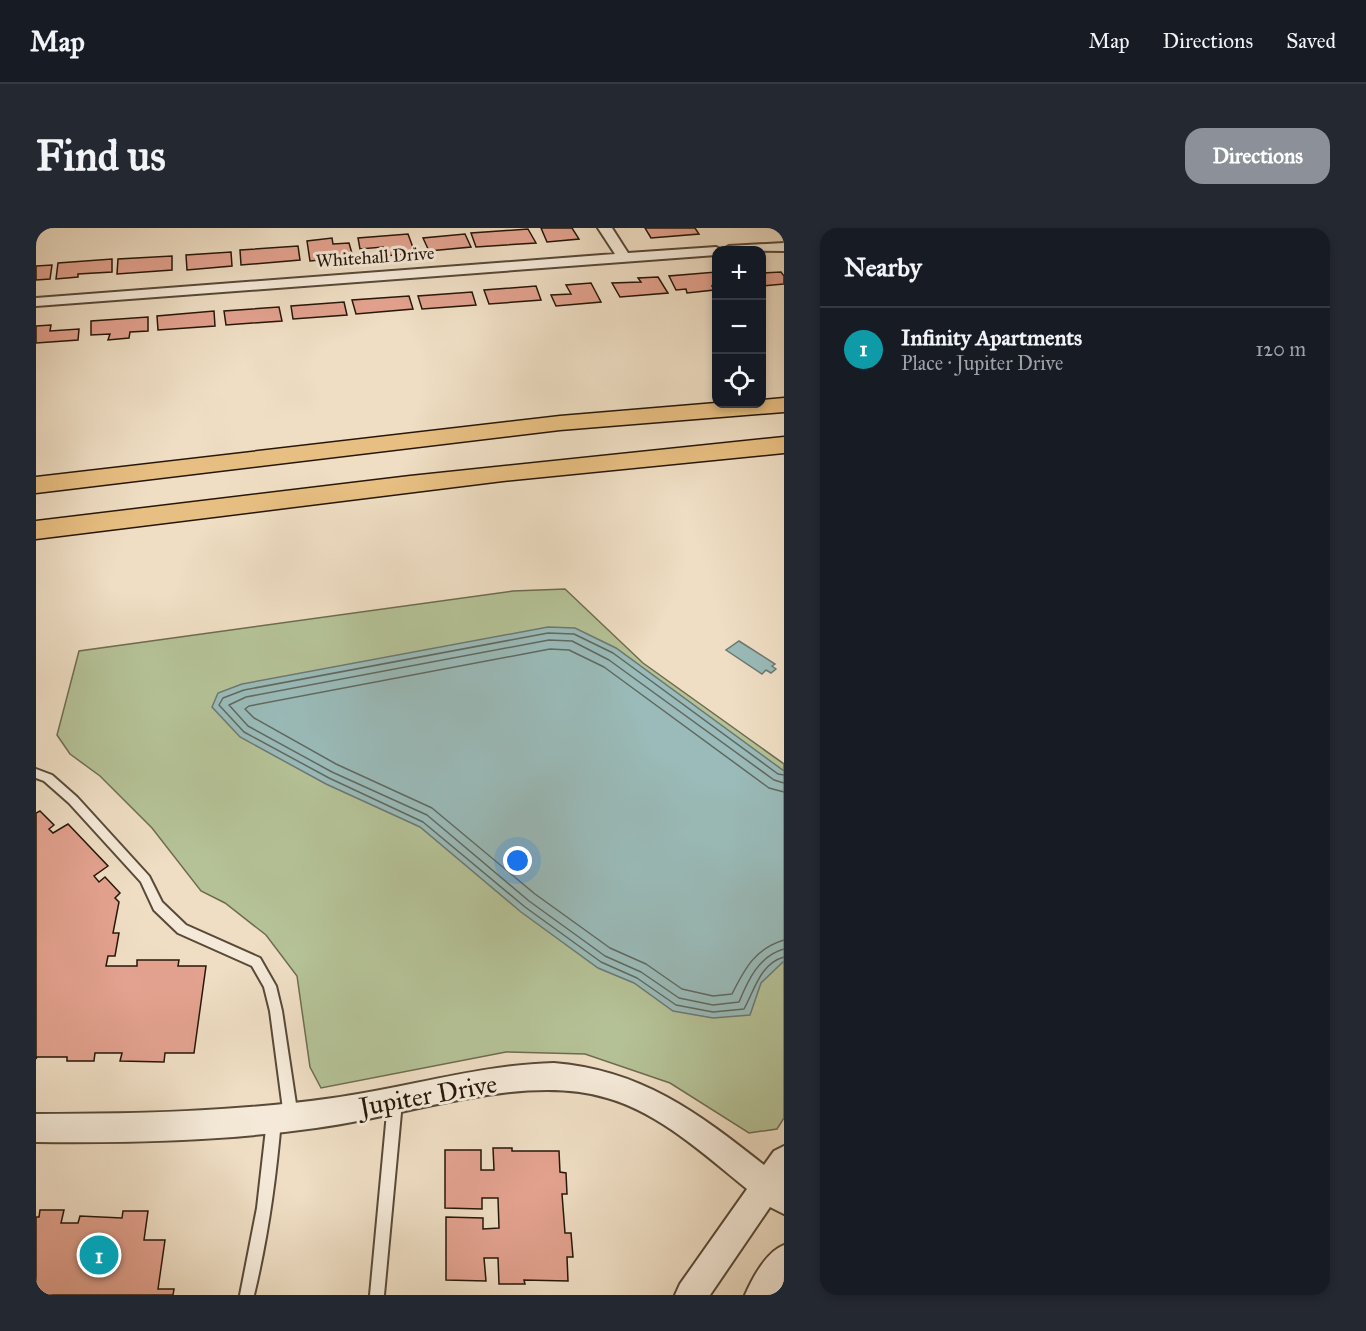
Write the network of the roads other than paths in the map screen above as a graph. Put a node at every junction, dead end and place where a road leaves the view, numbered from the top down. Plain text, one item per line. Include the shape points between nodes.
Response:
1 (605, 228) edge
2 (784, 246) edge
3 (766, 247) edge
4 (712, 251) edge
5 (624, 258) junction
6 (36, 302) edge
7 (784, 405) edge
8 (784, 445) edge
9 (36, 485) edge
10 (36, 530) edge
11 (36, 773) edge
12 (395, 1102) junction
13 (282, 1118) junction
14 (36, 1128) edge
15 (784, 1161) edge
16 (775, 1192) edge
17 (784, 1260) edge
18 (247, 1295) edge
19 (377, 1295) edge
20 (691, 1295) edge
21 (761, 1295) edge

1 - 5 street
2 - 3 street
4 - 5 street, Whitehall Drive
5 - 6 street, Whitehall Drive
7 - 9 highway via 548,424
8 - 10 highway via 589,462
11 - 13 lane via 48,778 73,800 145,879 158,906 182,929 256,962 270,986 276,1011
12 - 13 street, Jupiter Drive
12 - 16 street, Jupiter Drive via 473,1084 539,1077 572,1077 607,1084 664,1109
12 - 19 lane
13 - 14 street, Jupiter Drive via 226,1126
13 - 18 lane
15 - 16 street
16 - 20 street
17 - 21 street

